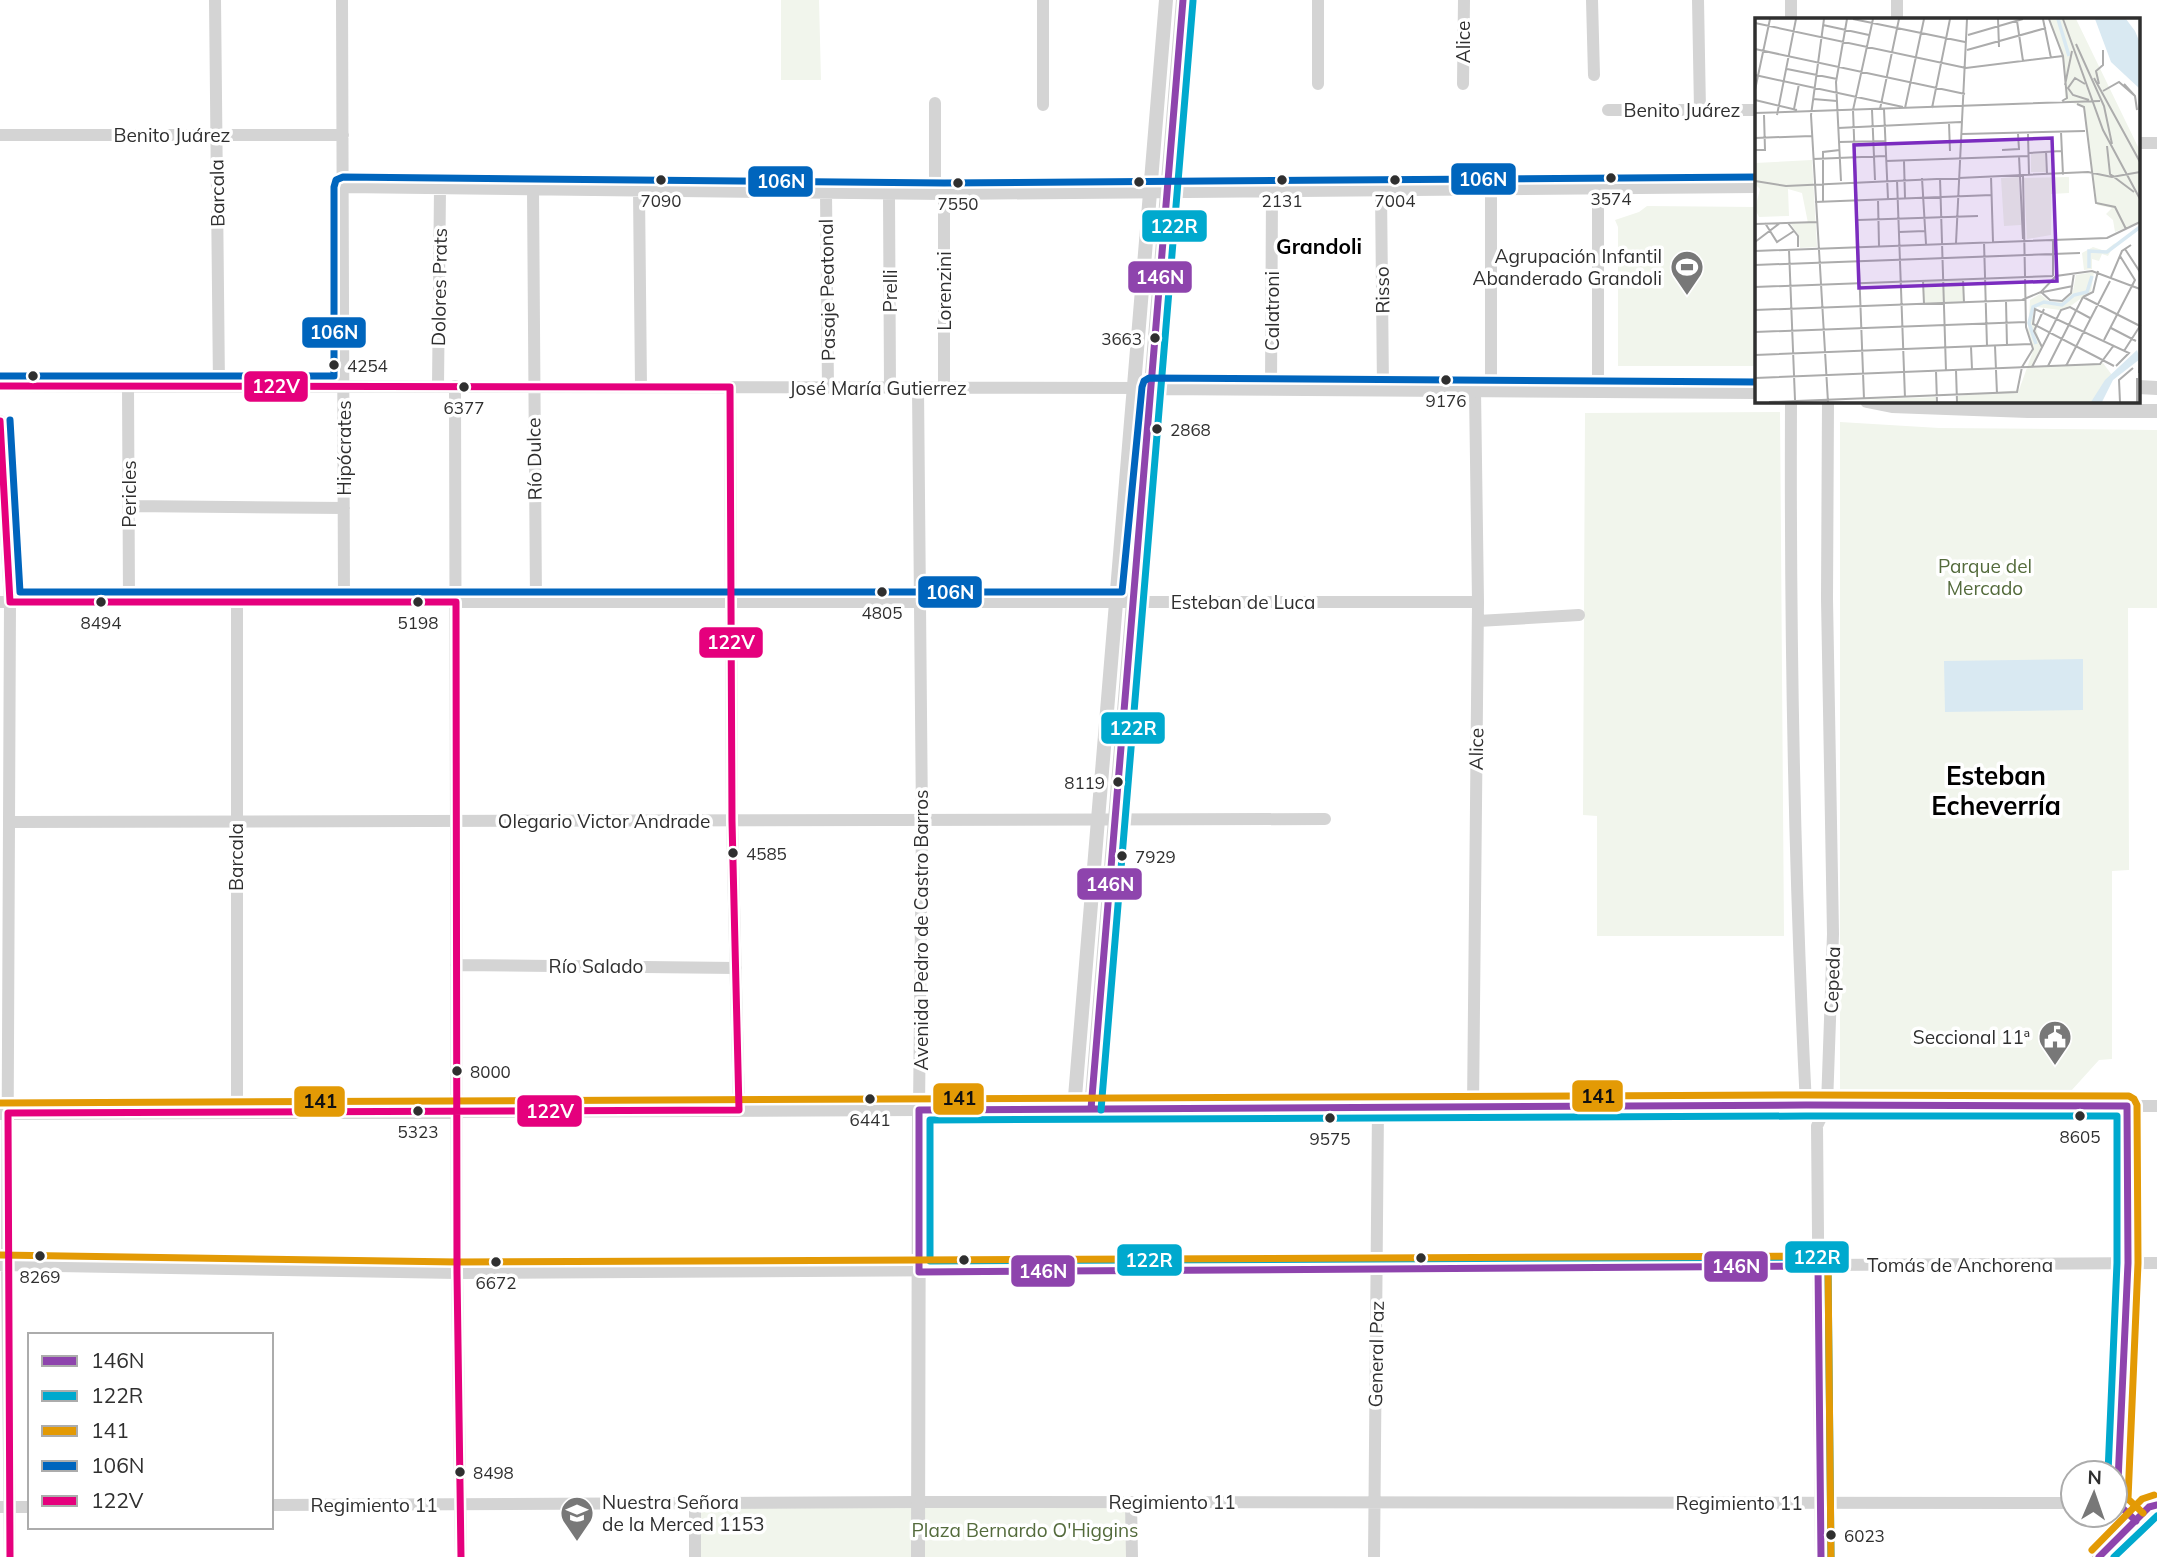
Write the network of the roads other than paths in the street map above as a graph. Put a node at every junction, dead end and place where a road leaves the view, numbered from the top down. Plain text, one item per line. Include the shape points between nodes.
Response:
1 (215, 0) edge
2 (342, 0) edge
3 (1043, 0) edge
4 (1166, 0) edge
5 (1183, 0) edge
6 (1318, 0) edge
7 (1464, 0) edge
8 (1592, 0) edge
9 (1698, 0) edge
10 (1791, 0) edge
11 (1897, 0) edge
12 (1791, 18) edge
13 (1897, 18) edge
14 (1594, 75) dead end
15 (1318, 84) dead end
16 (1463, 84) dead end
17 (935, 103) dead end
18 (1043, 105) dead end
19 (1608, 110) dead end
20 (1700, 110) junction
21 (1755, 110) edge
22 (216, 134) junction
23 (0, 135) edge
24 (343, 135) junction
25 (344, 187) junction
26 (1755, 187) edge
27 (440, 188) junction
28 (1598, 188) junction
29 (1491, 189) junction
30 (533, 190) junction
31 (1381, 190) junction
32 (639, 191) junction
33 (1272, 191) junction
34 (1150, 192) junction
35 (1167, 192) junction
36 (826, 193) junction
37 (889, 194) junction
38 (939, 194) junction
39 (0, 386) edge
40 (128, 386) junction
41 (219, 386) junction
42 (344, 386) junction
43 (455, 386) junction
44 (438, 387) junction
45 (533, 387) junction
46 (641, 387) junction
47 (730, 387) junction
48 (828, 388) junction
49 (890, 388) junction
50 (918, 388) junction
51 (944, 388) junction
52 (1152, 388) junction
53 (1135, 389) junction
54 (1271, 389) junction
55 (1383, 390) junction
56 (1475, 390) junction
57 (1491, 390) junction
58 (1598, 391) junction
59 (1755, 392) edge
60 (1791, 402) edge
61 (1828, 402) edge
62 (1872, 402) edge
63 (2157, 411) edge
64 (0, 421) edge
65 (129, 506) junction
66 (344, 508) junction
67 (5, 602) edge
68 (129, 602) junction
69 (237, 602) junction
70 (344, 602) junction
71 (456, 602) junction
72 (536, 602) junction
73 (731, 602) junction
74 (919, 602) junction
75 (1116, 602) junction
76 (1132, 602) junction
77 (1478, 602) junction
78 (1579, 615) dead end
79 (1478, 621) junction
80 (1325, 819) dead end
81 (1098, 820) junction
82 (1115, 820) junction
83 (10, 821) junction
84 (236, 821) junction
85 (456, 821) junction
86 (732, 821) junction
87 (922, 821) junction
88 (456, 965) junction
89 (736, 968) junction
90 (1806, 1105) junction
91 (1828, 1105) junction
92 (2127, 1106) junction
93 (2157, 1106) edge
94 (1378, 1108) junction
95 (1473, 1108) junction
96 (1074, 1109) junction
97 (1091, 1109) junction
98 (739, 1110) junction
99 (919, 1110) junction
100 (457, 1111) junction
101 (237, 1112) junction
102 (4, 1114) edge
103 (2128, 1263) junction
104 (2157, 1263) edge
105 (3, 1265) edge
106 (1818, 1266) junction
107 (1378, 1269) junction
108 (919, 1272) junction
109 (457, 1273) junction
110 (2118, 1459) edge
111 (918, 1502) junction
112 (1132, 1502) junction
113 (1374, 1502) junction
114 (695, 1503) junction
115 (1820, 1503) junction
116 (2059, 1503) edge
117 (461, 1504) junction
118 (273, 1505) edge
119 (2157, 1505) edge
120 (5, 1507) edge
121 (28, 1507) edge
122 (2129, 1515) edge
123 (2136, 1521) junction
124 (9, 1557) edge
125 (461, 1557) edge
126 (695, 1557) edge
127 (918, 1557) edge
128 (1132, 1557) edge
129 (1374, 1557) edge
130 (1821, 1557) edge
131 (2099, 1557) edge

1 - 22 street, Barcala
2 - 24 street, Hipócrates
3 - 18 street
4 - 34 street
5 - 35 street
6 - 15 street
7 - 16 street, Alice
8 - 14 street
9 - 20 street
10 - 12 street
11 - 13 street
17 - 38 street, Lorenzini
19 - 20 street, Benito Juárez
20 - 21 street, Benito Juárez
22 - 23 street, Benito Juárez
22 - 24 street, Benito Juárez
22 - 41 street, Barcala
24 - 25 street, Hipócrates
25 - 27 street
25 - 42 street, Hipócrates
26 - 28 street
27 - 30 street
27 - 44 street, Dolores Prats
28 - 29 street
28 - 58 street
29 - 31 street
29 - 57 street
30 - 32 street
30 - 45 street, Río Dulce
31 - 33 street
31 - 55 street, Risso
32 - 36 street
32 - 46 street
33 - 35 street
33 - 54 street, Calatroni
34 - 35 street
34 - 38 street
34 - 53 street
35 - 52 street
36 - 37 street
36 - 48 street, Pasaje Peatonal
37 - 38 street
37 - 49 street, Prelli
38 - 51 street, Lorenzini
39 - 40 street, José María Gutierrez
40 - 41 street, José María Gutierrez
40 - 65 street, Pericles
41 - 42 street, José María Gutierrez
42 - 44 street, José María Gutierrez
42 - 66 street, Hipócrates
43 - 44 street, José María Gutierrez
43 - 45 street, José María Gutierrez
43 - 71 street
45 - 46 street, José María Gutierrez
45 - 72 street, Río Dulce
46 - 47 street, José María Gutierrez
47 - 48 street, José María Gutierrez
47 - 73 street
48 - 49 street, José María Gutierrez
49 - 50 street, José María Gutierrez
50 - 51 street, José María Gutierrez
50 - 74 street, Avenida Pedro de Castro Barros
51 - 53 street, José María Gutierrez
52 - 53 street, José María Gutierrez
52 - 54 street, José María Gutierrez
52 - 76 street
53 - 75 street
54 - 55 street, José María Gutierrez
55 - 56 street, José María Gutierrez
56 - 57 street, José María Gutierrez
56 - 77 street, Alice
57 - 58 street, José María Gutierrez
58 - 59 street, José María Gutierrez
60 - 90 street, Cepeda via 1791,657
61 - 91 street, Cepeda via 1833,934
62 - 63 street via 2028,411
64 - 67 street
65 - 66 street
65 - 68 street, Pericles
66 - 70 street, Hipócrates
67 - 68 street, Esteban de Luca
67 - 83 street
68 - 69 street, Esteban de Luca
69 - 70 street, Esteban de Luca
69 - 84 street, Barcala
70 - 71 street, Esteban de Luca
71 - 72 street, Esteban de Luca
71 - 85 street
72 - 73 street, Esteban de Luca
73 - 74 street, Esteban de Luca
73 - 86 street
74 - 75 street, Esteban de Luca
74 - 87 street, Avenida Pedro de Castro Barros
75 - 76 street, Esteban de Luca
75 - 81 street
76 - 77 street, Esteban de Luca
76 - 82 street
77 - 79 street, Alice
78 - 79 street
79 - 95 street, Alice
80 - 82 street, Olegario Victor Andrade
81 - 82 street, Olegario Victor Andrade
81 - 87 street, Olegario Victor Andrade
81 - 96 street
82 - 97 street
83 - 84 street, Olegario Victor Andrade
83 - 102 street
84 - 85 street, Olegario Victor Andrade
84 - 101 street, Barcala
85 - 86 street, Olegario Victor Andrade
85 - 88 street
86 - 87 street, Olegario Victor Andrade
86 - 89 street
87 - 99 street, Avenida Pedro de Castro Barros
88 - 89 street, Río Salado
88 - 100 street
89 - 98 street
90 - 91 street
90 - 95 street
91 - 92 street
91 - 106 street, Cepeda via 1817,1125
92 - 93 street
92 - 103 street
94 - 95 street
94 - 97 street
94 - 107 street, General Paz
96 - 97 street
96 - 99 street
98 - 99 street
98 - 100 street
99 - 108 street, Avenida Pedro de Castro Barros
100 - 101 street
100 - 109 street
101 - 102 street
102 - 105 street
103 - 104 street, Tomás de Anchorena
103 - 106 street, Tomás de Anchorena
103 - 110 street
105 - 109 street, Tomás de Anchorena
105 - 120 street
106 - 107 street, Tomás de Anchorena
106 - 115 street, Cepeda
107 - 108 street, Tomás de Anchorena
107 - 113 street, General Paz
108 - 109 street, Tomás de Anchorena
108 - 111 street, Avenida Pedro de Castro Barros
109 - 117 street
111 - 112 street, Regimiento 11
111 - 114 street, Regimiento 11
111 - 127 street, Avenida Pedro de Castro Barros
112 - 113 street, Regimiento 11
112 - 128 street
113 - 115 street, Regimiento 11
113 - 129 street, General Paz
114 - 117 street, Regimiento 11
114 - 126 street
115 - 116 street, Regimiento 11
115 - 130 street, Cepeda
117 - 118 street, Regimiento 11
117 - 125 street
119 - 123 street
120 - 121 street
120 - 124 street
122 - 123 street
123 - 131 street

